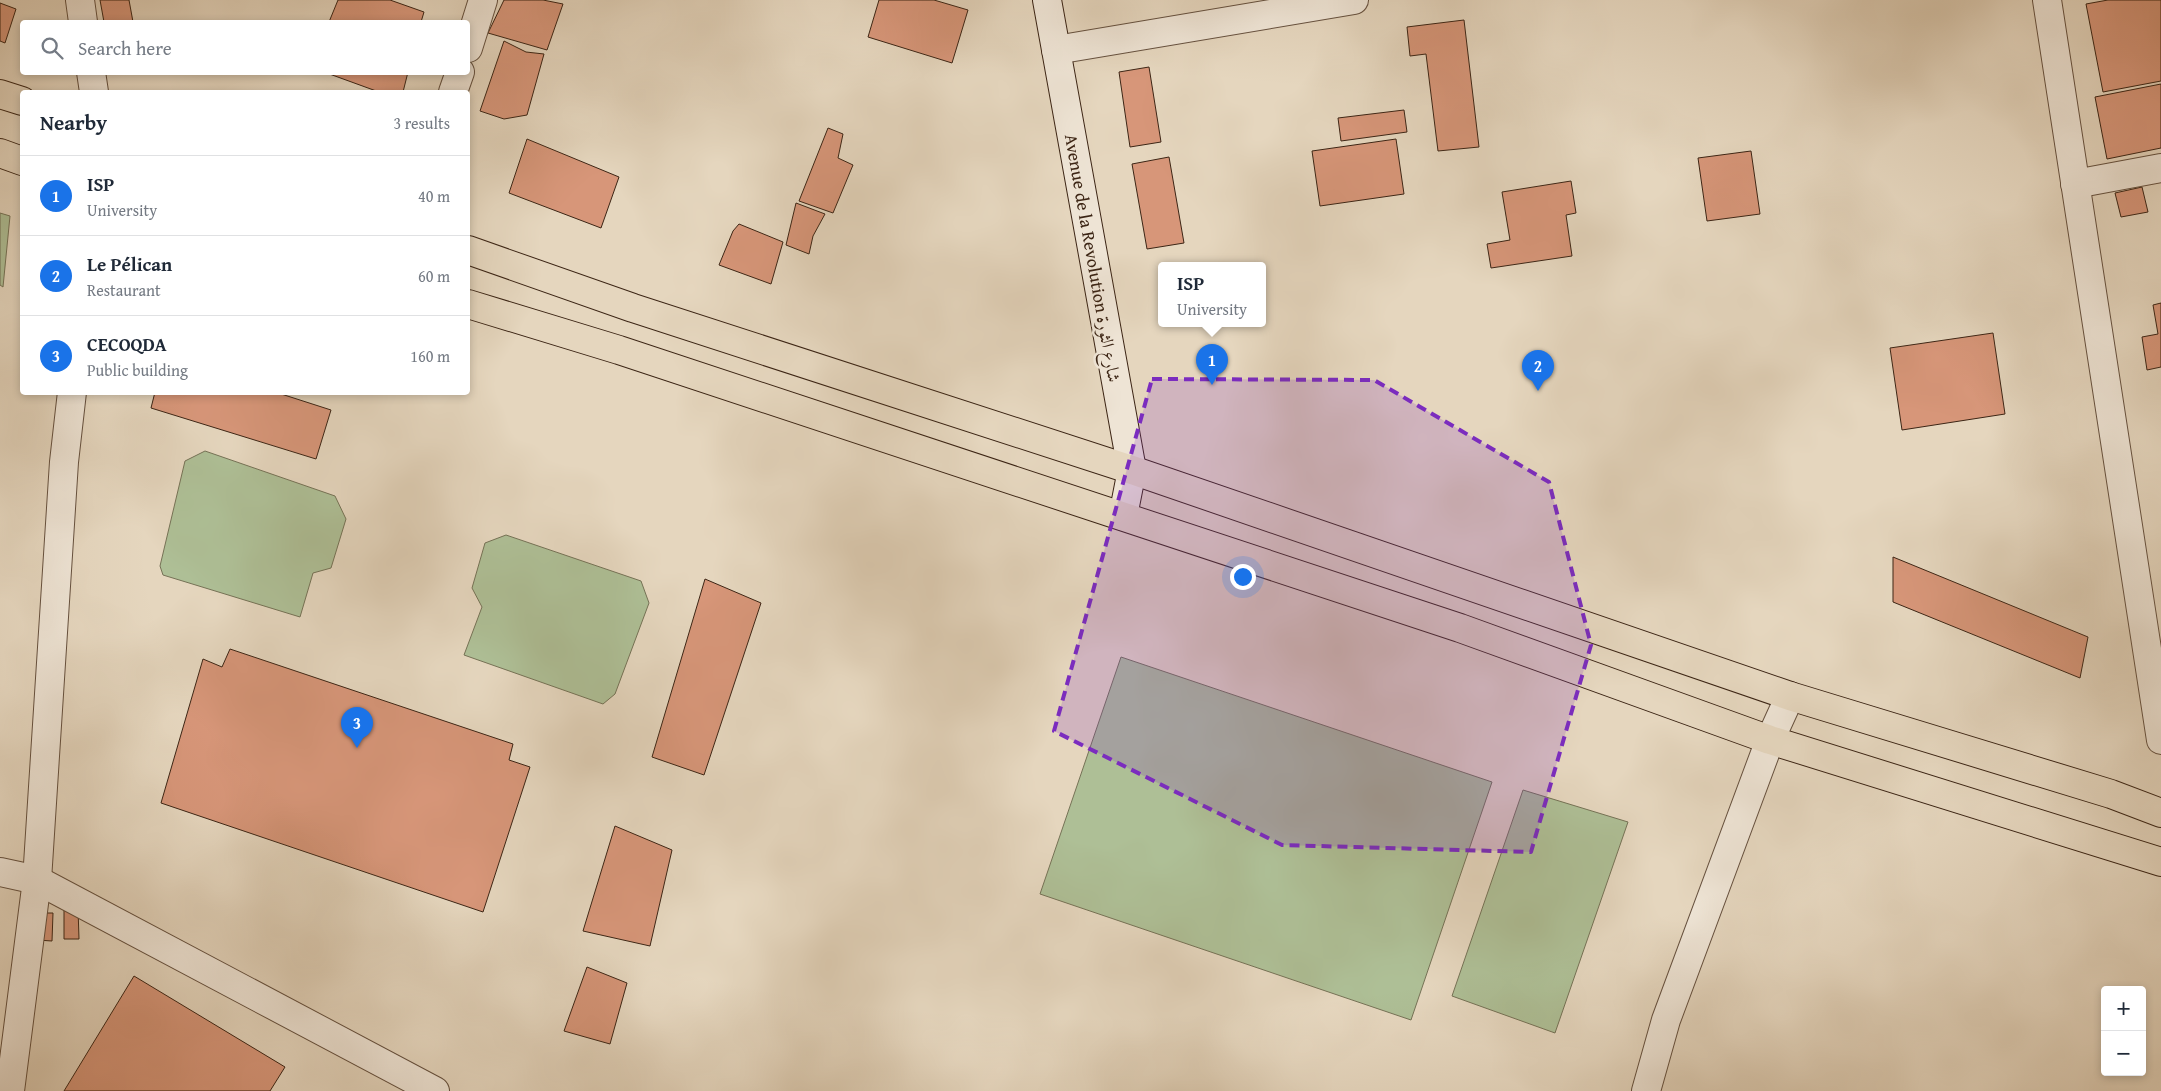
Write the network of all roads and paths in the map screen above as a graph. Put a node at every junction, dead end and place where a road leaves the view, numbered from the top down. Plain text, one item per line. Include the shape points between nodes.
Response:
1 (80, 0) edge
2 (483, 0) edge
3 (1047, 0) edge
4 (1354, 0) edge
5 (2047, 0) edge
6 (84, 20) edge
7 (470, 42) edge
8 (1056, 50) junction
9 (91, 75) edge
10 (459, 75) edge
11 (94, 90) edge
12 (454, 90) edge
13 (0, 94) edge
14 (20, 100) edge
15 (0, 153) edge
16 (20, 160) edge
17 (2161, 168) edge
18 (2075, 184) junction
19 (470, 251) edge
20 (470, 305) edge
21 (72, 395) edge
22 (1132, 470) junction
23 (1123, 516) junction
24 (1790, 696) junction
25 (1770, 740) junction
26 (2161, 740) edge
27 (2161, 813) edge
28 (2161, 862) edge
29 (0, 872) edge
30 (37, 880) junction
31 (10, 1091) edge
32 (435, 1091) edge
33 (1646, 1091) edge

1 - 6 street
2 - 7 street
3 - 8 street, Avenue de la Revolution شارع الثورة
4 - 8 street
5 - 18 street
8 - 22 street, Avenue de la Revolution شارع الثورة
9 - 11 street
10 - 12 street
13 - 14 main road
15 - 16 main road
17 - 18 street
18 - 26 street
19 - 22 main road via 633,308
20 - 23 main road via 619,350
21 - 30 street via 64,462
22 - 23 street, Avenue de la Revolution شارع الثورة
22 - 24 main road
23 - 25 main road via 1460,628
24 - 25 street
24 - 27 main road via 2111,794
25 - 28 main road
25 - 33 street via 1666,1020
29 - 30 street
30 - 31 street
30 - 32 street

